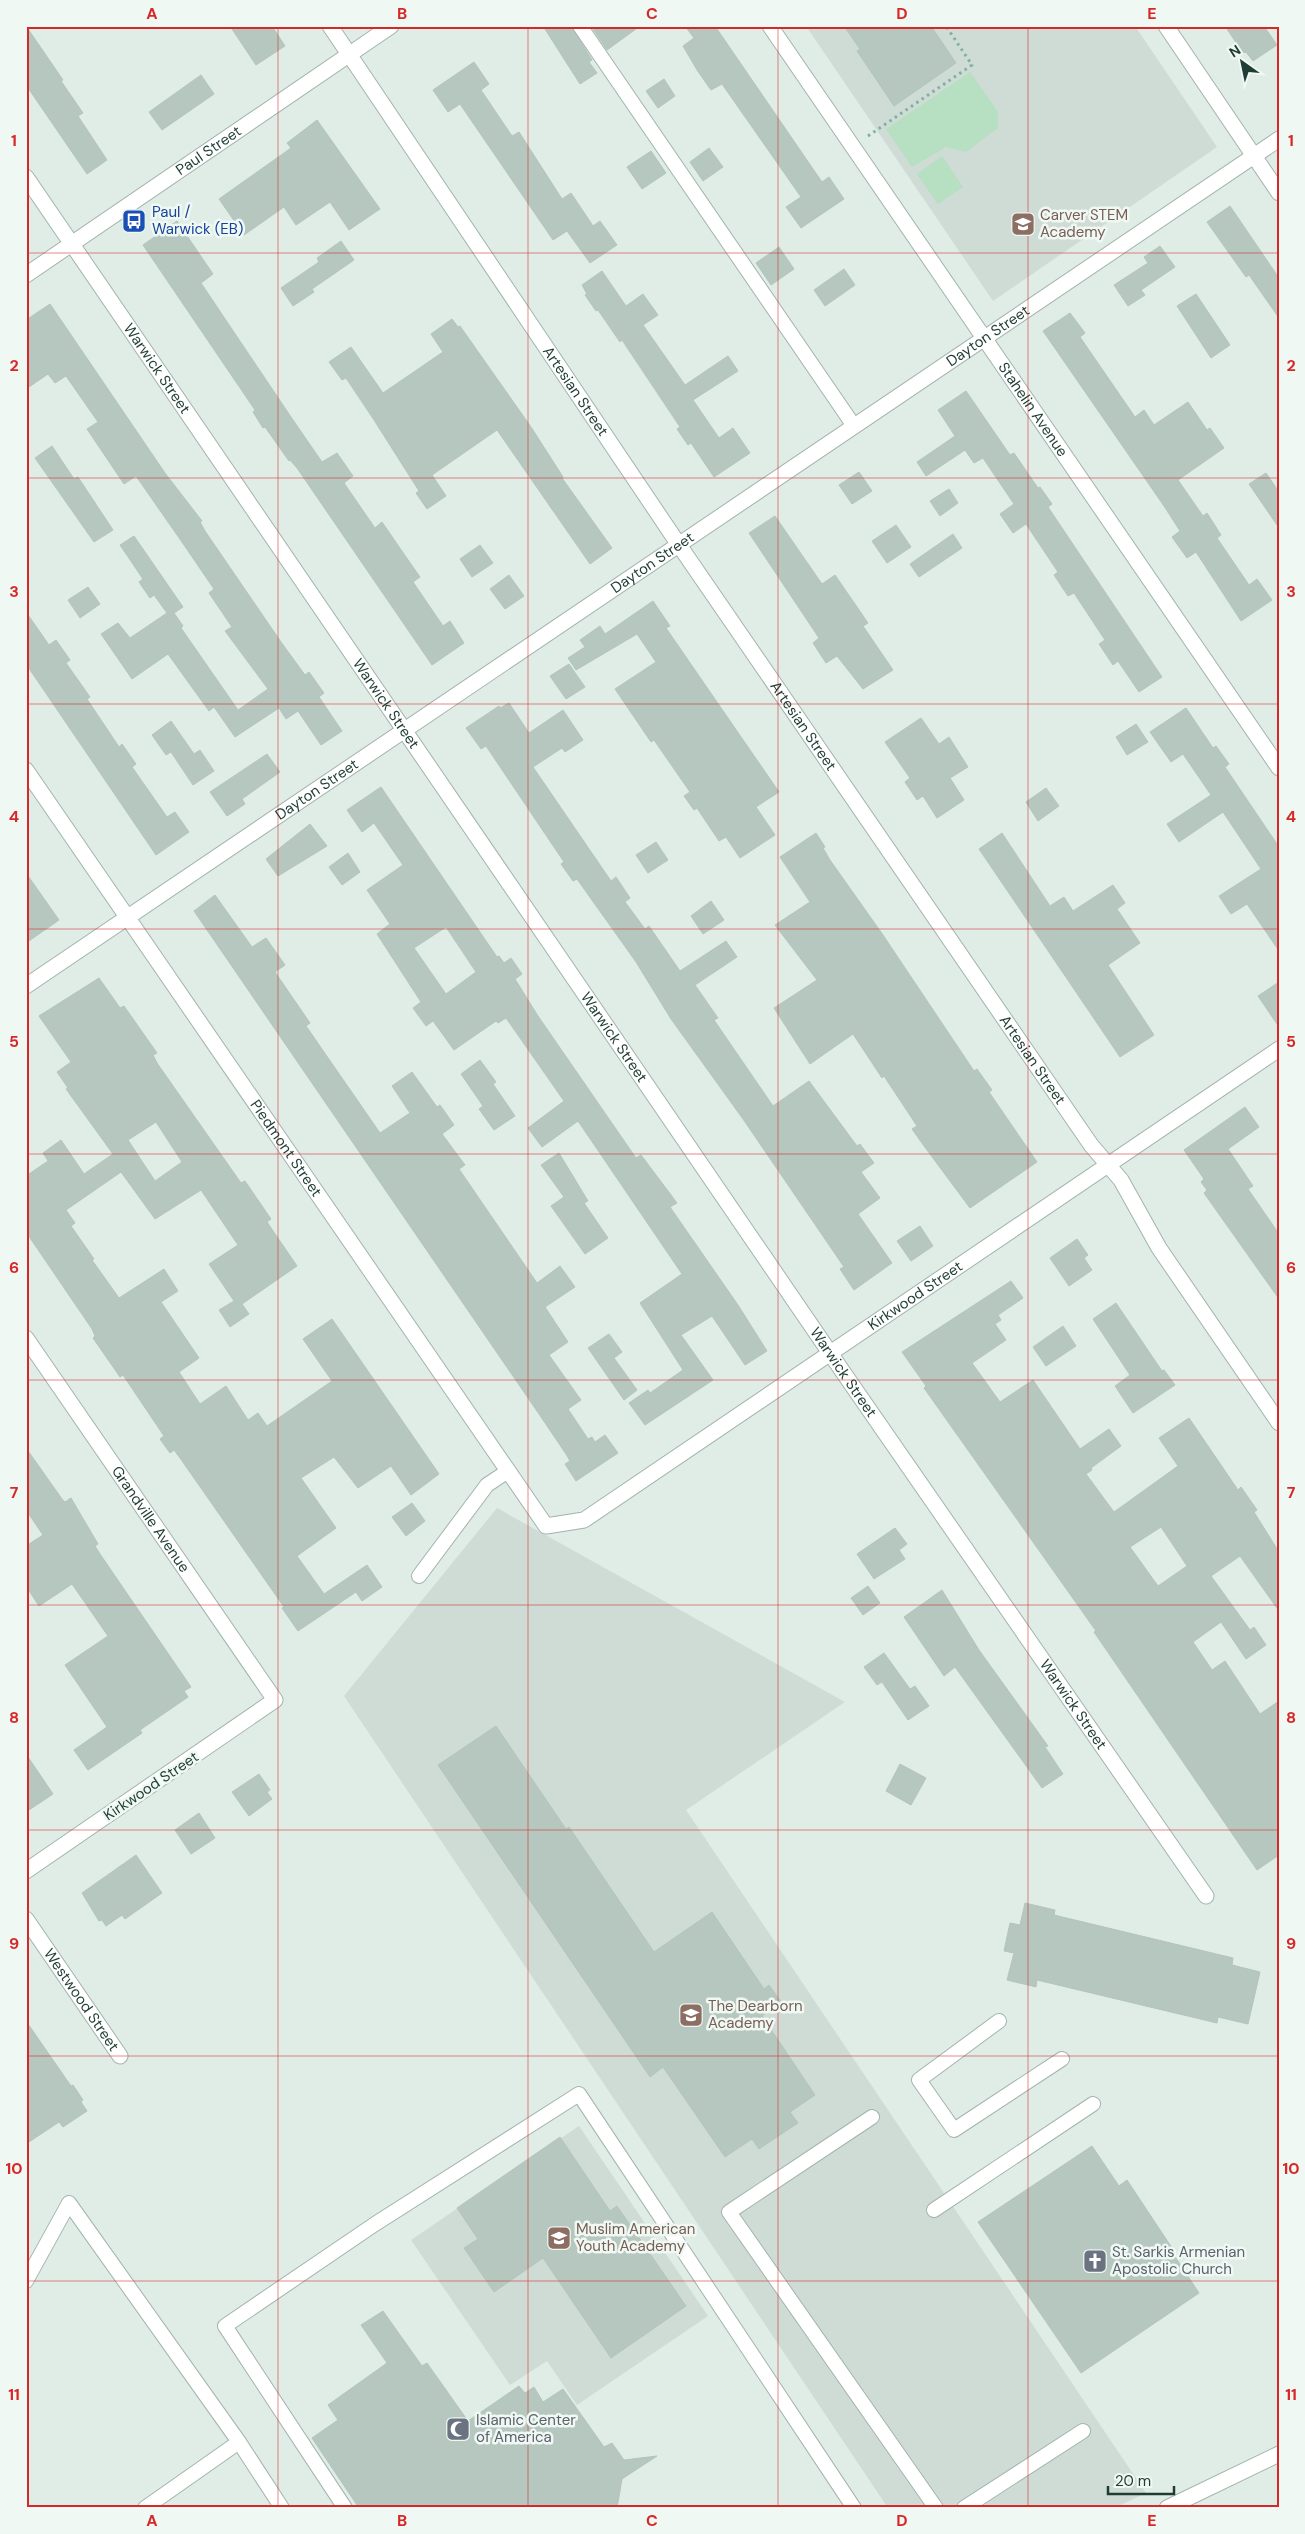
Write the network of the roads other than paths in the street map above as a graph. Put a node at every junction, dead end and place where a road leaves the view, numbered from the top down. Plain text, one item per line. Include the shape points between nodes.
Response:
1 (330, 26) edge
2 (392, 26) edge
3 (580, 26) edge
4 (770, 26) edge
5 (1166, 26) edge
6 (349, 55) junction
7 (1279, 139) edge
8 (1253, 156) junction
9 (26, 177) edge
10 (1279, 193) edge
11 (72, 244) junction
12 (26, 275) edge
13 (985, 338) junction
14 (854, 426) junction
15 (679, 545) junction
16 (404, 731) junction
17 (1279, 768) edge
18 (26, 770) edge
19 (128, 918) junction
20 (26, 986) edge
21 (1279, 1049) edge
22 (1107, 1165) junction
23 (26, 1338) edge
24 (830, 1352) junction
25 (1279, 1423) edge
26 (508, 1471) junction
27 (546, 1526) joint
28 (419, 1576) dead end
29 (275, 1700) joint
30 (26, 1871) edge
31 (1206, 1896) dead end
32 (26, 1918) edge
33 (999, 2021) dead end
34 (120, 2056) dead end
35 (1062, 2059) dead end
36 (1093, 2104) dead end
37 (872, 2117) dead end
38 (934, 2210) dead end
39 (26, 2281) edge
40 (1082, 2431) dead end
41 (239, 2442) junction
42 (1279, 2454) edge
43 (145, 2508) edge
44 (282, 2508) edge
45 (345, 2508) edge
46 (854, 2508) edge
47 (936, 2508) edge
48 (964, 2508) edge
49 (1167, 2508) edge

1 - 6 street, Artesian Street
2 - 6 street, Paul Street
3 - 14 lane
4 - 13 street, Stahelin Avenue
5 - 8 street
6 - 11 street, Paul Street
6 - 15 street, Artesian Street
7 - 8 street, Dayton Street
8 - 10 street
8 - 13 street, Dayton Street
9 - 11 street, Warwick Street
11 - 12 street, Paul Street
11 - 16 street, Warwick Street
13 - 14 street, Dayton Street
13 - 17 street, Stahelin Avenue
14 - 15 street, Dayton Street
15 - 16 street, Dayton Street
15 - 22 street, Artesian Street
16 - 19 street, Dayton Street
16 - 24 street, Warwick Street
18 - 19 street, Piedmont Street
19 - 20 street, Dayton Street
19 - 26 street, Piedmont Street
21 - 22 street, Kirkwood Street
22 - 24 street, Kirkwood Street
22 - 25 street, Artesian Street via 1121,1180 1159,1248
23 - 29 street, Grandville Avenue
24 - 27 street, Kirkwood Street via 584,1520
24 - 31 street, Warwick Street
26 - 27 street, Piedmont Street
26 - 28 lane via 487,1485
29 - 30 street, Kirkwood Street
32 - 34 street, Westwood Street
33 - 35 lane via 918,2080 954,2130
36 - 38 lane
37 - 47 lane via 729,2212
39 - 41 lane via 70,2203
40 - 48 lane
41 - 43 lane
41 - 44 lane
42 - 49 street
45 - 46 lane via 225,2326 579,2094

